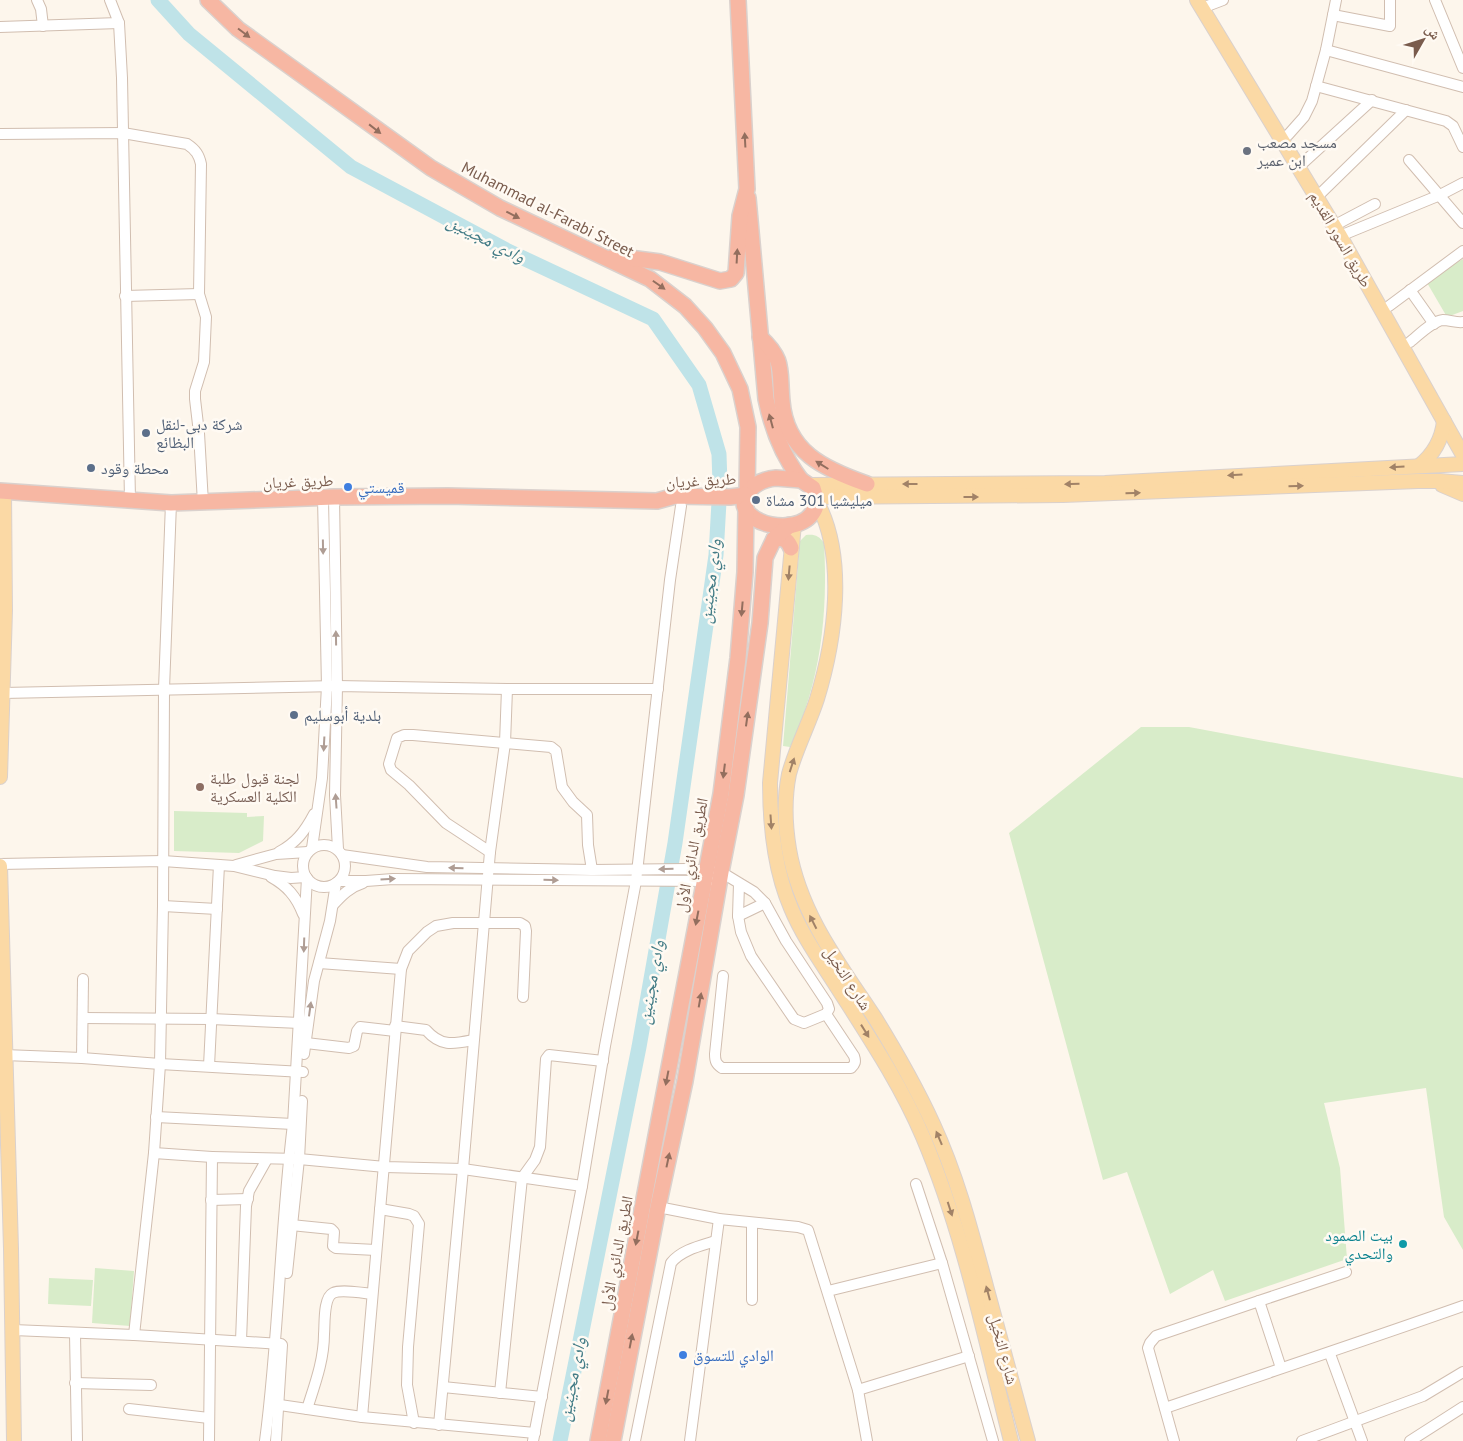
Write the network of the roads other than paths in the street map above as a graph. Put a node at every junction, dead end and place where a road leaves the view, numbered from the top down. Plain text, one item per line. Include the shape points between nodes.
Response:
1 (37, 0) edge
2 (110, 0) edge
3 (208, 0) edge
4 (738, 0) edge
5 (1223, 0) edge
6 (1336, 0) edge
7 (1390, 0) edge
8 (1435, 0) edge
9 (1203, 3) edge
10 (1333, 15) junction
11 (119, 24) junction
12 (43, 26) junction
13 (0, 27) edge
14 (1459, 45) edge
15 (1326, 50) junction
16 (1463, 68) edge
17 (1316, 86) junction
18 (1463, 87) edge
19 (1372, 100) junction
20 (1406, 110) junction
21 (123, 133) junction
22 (0, 134) edge
23 (1288, 135) junction
24 (1463, 147) edge
25 (1409, 160) dead end
26 (1304, 162) junction
27 (1463, 183) edge
28 (747, 189) junction
29 (1321, 193) junction
30 (1440, 195) junction
31 (1375, 204) dead end
32 (1463, 223) edge
33 (1341, 231) junction
34 (1463, 251) edge
35 (606, 258) junction
36 (1410, 290) junction
37 (199, 294) junction
38 (125, 296) junction
39 (1389, 306) junction
40 (1463, 322) edge
41 (1434, 324) junction
42 (760, 337) junction
43 (1410, 342) junction
44 (1444, 421) junction
45 (1463, 437) edge
46 (1463, 455) edge
47 (1463, 464) edge
48 (1419, 466) junction
49 (1432, 481) junction
50 (1463, 483) edge
51 (867, 484) junction
52 (2, 491) edge
53 (811, 491) junction
54 (1463, 494) edge
55 (328, 497) junction
56 (130, 500) junction
57 (657, 501) junction
58 (741, 501) junction
59 (702, 502) junction
60 (171, 503) junction
61 (203, 503) junction
62 (681, 506) junction
63 (792, 525) junction
64 (774, 539) junction
65 (791, 548) junction
66 (332, 686) junction
67 (164, 689) junction
68 (508, 689) junction
69 (658, 689) junction
70 (3, 693) junction
71 (505, 743) junction
72 (0, 776) edge
73 (318, 806) junction
74 (310, 850) junction
75 (340, 852) junction
76 (490, 852) junction
77 (276, 854) junction
78 (163, 861) junction
79 (0, 865) edge
80 (219, 865) junction
81 (234, 866) junction
82 (592, 870) junction
83 (641, 870) junction
84 (266, 874) junction
85 (488, 874) junction
86 (705, 875) junction
87 (307, 878) junction
88 (728, 879) junction
89 (366, 881) junction
90 (640, 881) junction
91 (338, 882) junction
92 (765, 904) junction
93 (163, 906) junction
94 (332, 906) junction
95 (217, 909) junction
96 (738, 916) junction
97 (305, 918) junction
98 (483, 922) junction
99 (319, 963) junction
100 (401, 969) junction
101 (723, 976) dead end
102 (83, 979) dead end
103 (523, 997) dead end
104 (826, 1014) junction
105 (83, 1018) junction
106 (161, 1019) junction
107 (212, 1019) junction
108 (300, 1023) junction
109 (395, 1029) junction
110 (473, 1040) junction
111 (306, 1043) junction
112 (4, 1055) junction
113 (82, 1058) junction
114 (603, 1061) junction
115 (160, 1064) junction
116 (209, 1066) junction
117 (300, 1072) junction
118 (156, 1117) junction
119 (293, 1124) junction
120 (154, 1153) junction
121 (212, 1158) junction
122 (267, 1159) junction
123 (294, 1160) junction
124 (385, 1167) junction
125 (463, 1169) junction
126 (522, 1178) junction
127 (916, 1184) dead end
128 (582, 1186) junction
129 (248, 1199) junction
130 (211, 1200) junction
131 (658, 1207) junction
132 (380, 1209) junction
133 (719, 1219) junction
134 (752, 1223) junction
135 (291, 1225) junction
136 (716, 1241) junction
137 (376, 1250) junction
138 (942, 1263) junction
139 (1346, 1272) dead end
140 (828, 1291) junction
141 (372, 1294) junction
142 (752, 1300) dead end
143 (1259, 1301) junction
144 (1463, 1306) edge
145 (13, 1330) junction
146 (75, 1334) junction
147 (134, 1335) junction
148 (211, 1339) junction
149 (241, 1341) junction
150 (279, 1344) junction
151 (1330, 1354) junction
152 (969, 1356) junction
153 (1281, 1368) junction
154 (1463, 1372) edge
155 (75, 1383) junction
156 (151, 1385) dead end
157 (443, 1387) junction
158 (858, 1390) junction
159 (500, 1393) junction
160 (542, 1397) junction
161 (274, 1405) junction
162 (1463, 1407) edge
163 (1165, 1408) junction
164 (129, 1409) dead end
165 (307, 1409) junction
166 (362, 1417) junction
167 (209, 1418) junction
168 (414, 1422) junction
169 (1356, 1422) junction
170 (439, 1425) junction
171 (534, 1437) edge
172 (14, 1441) edge
173 (77, 1441) edge
174 (209, 1441) edge
175 (265, 1441) edge
176 (276, 1441) edge
177 (598, 1441) edge
178 (613, 1441) edge
179 (635, 1441) edge
180 (690, 1441) edge
181 (867, 1441) edge
182 (993, 1441) edge
183 (1012, 1441) edge
184 (1028, 1441) edge
185 (1174, 1441) edge
186 (1302, 1441) edge
187 (1362, 1441) edge
188 (1410, 1441) edge

1 - 12 street
2 - 11 street
3 -> 35 highway, Muhammad al-Farabi Street via 238,29 431,168 500,208
28 -> 4 highway
5 - 9 street
6 - 10 street
7 - 10 street via 1390,26
8 - 14 street
9 - 23 main road, طريق السور القديم
9 - 33 main road, طريق السور القديم
10 - 15 street
11 - 12 street
11 - 21 street
12 - 13 street
14 - 16 street
15 - 17 street
15 - 18 street
17 - 19 street
17 - 23 street via 1309,109
19 - 20 street
19 - 26 street
20 - 24 street via 1446,120 1453,126
20 - 29 street
21 - 22 street
21 - 37 street via 187,144 200,156
21 - 38 street
23 - 26 main road, طريق السور القديم
25 - 30 street
26 - 29 main road, طريق السور القديم
27 - 30 street
35 -> 28 highway via 660,262 728,281 737,269 740,216
28 - 42 highway
29 - 33 main road, طريق السور القديم
30 - 32 street
30 - 33 street
31 - 33 street
33 - 39 main road, طريق السور القديم
33 - 44 main road, طريق السور القديم
34 - 36 street
35 -> 58 highway, Muhammad al-Farabi Street via 650,279 674,297 705,328 723,353 736,377 746,413 748,441
36 - 39 street
36 - 41 street
37 - 38 street
37 - 61 street via 206,317 204,362 195,391
38 - 56 street
39 - 43 main road, طريق السور القديم
40 - 41 street via 1440,320
41 - 43 street
51 -> 42 highway via 824,467 796,442 784,416 778,360 772,348
53 -> 42 highway via 785,457 771,423
43 - 45 main road, طريق السور القديم
44 - 46 main road, طريق السور القديم
44 - 48 main road via 1437,447
47 - 48 main road
48 -> 51 main road via 1105,483
49 - 50 main road
53 -> 49 main road via 1047,496
49 - 54 main road
51 - 53 main road
52 - 56 highway, طريق غريان
52 - 70 main road
53 - 58 highway via 784,478 769,479 757,484
53 - 63 highway via 811,516
184 -> 53 main road, شارع النخيل via 974,1236 949,1161 897,1054 816,927 793,867 786,816 787,786 821,684 833,613 832,546 828,528
55 - 57 highway, طريق غريان
55 - 61 highway, طريق غريان
55 - 66 street
56 - 60 highway, طريق غريان
57 - 59 highway, طريق غريان via 675,496
57 - 62 highway, طريق غريان
58 - 59 highway, طريق غريان
58 - 63 highway via 751,516 763,523
58 -> 86 highway, الطريق الدائري الأول via 745,572 738,658 721,794
59 - 62 highway, طريق غريان
60 - 61 highway, طريق غريان
60 - 67 street
62 - 69 street
63 - 64 highway, الطريق الدائري الأول
63 - 65 main road
64 - 65 highway via 783,538
88 -> 64 highway, الطريق الدائري الأول via 760,623 764,564
65 -> 183 main road via 770,783 770,821 780,874 798,922 894,1077 937,1170 960,1242
66 - 67 street
66 - 68 street
66 -> 73 street
75 -> 66 street
67 - 70 street
67 - 78 street
68 - 69 street
68 - 71 street
69 - 83 street
70 - 72 main road
71 - 76 street
71 - 76 street via 404,735 397,738 389,764 391,770 446,823
71 - 82 street via 552,746 556,751 562,787 587,815
73 - 74 street
73 - 77 street via 300,837
74 - 75 street via 325,844
74 - 77 street
74 - 87 street via 303,864
85 -> 75 street
75 - 91 street via 345,868
76 - 85 street
77 - 81 street
78 - 79 street
78 - 80 street
78 - 93 street
79 - 112 main road
80 - 81 street
80 - 95 street
81 - 84 street
82 - 83 street
82 - 85 street
86 -> 83 street via 688,869
83 - 90 street
84 - 87 street
84 - 97 street via 289,889 298,900
89 -> 85 street
85 -> 90 street
85 - 98 street
86 - 88 street
86 - 90 street via 689,881
86 -> 177 highway, الطريق الدائري الأول
87 - 91 street via 324,887
87 - 97 street
88 - 92 street via 754,892
88 - 96 street
131 -> 88 highway, الطريق الدائري الأول
89 - 91 street
89 - 94 street via 345,892
90 - 114 street
91 - 94 street
92 - 96 street
92 - 104 street via 827,1003
93 - 95 street
93 - 106 street
94 - 99 street
95 - 107 street
96 - 104 street via 751,956 794,1019 804,1023
97 -> 108 street
98 - 100 street via 436,926 408,951
98 - 103 street via 520,923 525,926
98 - 110 street
99 - 100 street
111 -> 99 street
100 - 109 street
101 - 104 street via 715,1054 717,1065 722,1068 851,1068 855,1065 854,1056
102 - 105 street
105 - 106 street
105 - 113 street
106 - 107 street
106 - 115 street
107 - 108 street
107 - 116 street
108 - 117 street
109 - 110 street via 426,1030 434,1039 452,1044
109 - 111 street via 360,1027 352,1048
109 - 124 street
110 - 125 street
111 - 117 street
112 - 113 street
112 - 145 main road
113 - 115 street
114 - 126 street via 547,1056 540,1147
114 - 128 street
115 - 116 street
115 - 118 street
116 - 117 street
117 - 119 street
117 - 123 street
118 - 119 street
118 - 120 street
119 - 123 street
120 - 121 street
120 - 147 street
121 - 122 street
121 - 130 street
122 - 123 street
122 - 129 street
123 - 124 street
123 - 135 street
123 - 150 street
124 - 125 street
124 - 132 street
125 - 126 street
125 - 157 street
126 - 128 street
126 - 159 street
127 - 138 street
128 - 160 street
129 - 130 street
129 - 149 street
130 - 148 street
131 - 133 street
178 -> 131 highway, الطريق الدائري الأول
132 - 137 street
132 - 168 street via 409,1214 419,1224 407,1385
133 - 134 street
133 - 136 street
134 - 140 street via 798,1226 808,1230
134 - 142 street
135 - 137 street via 331,1229 336,1248
135 - 150 street
136 - 179 street via 688,1251 671,1263
136 - 180 street
137 - 141 street
138 - 140 street
138 - 152 street
139 - 143 street
140 - 158 street
141 - 165 street via 342,1292 333,1293 328,1298 324,1348
141 - 166 street
143 - 153 street
143 - 163 street via 1153,1338 1148,1348
144 - 151 street
145 - 146 street
145 - 172 main road
146 - 147 street
146 - 155 street
147 - 148 street
148 - 149 street
148 - 167 street
149 - 150 street
150 - 161 street
151 - 153 street
151 - 169 street
152 - 158 street
152 - 182 street
153 - 163 street
154 - 169 street via 1423,1396
155 - 156 street
155 - 173 street
157 - 159 street
157 - 170 street
158 - 181 street
159 - 160 street
160 - 171 street
161 - 165 street
161 - 175 street
161 - 176 street
162 - 188 street
163 - 185 street
164 - 167 street
165 - 166 street
166 - 168 street
167 - 174 street
168 - 170 street
169 - 186 street
169 - 187 street
170 - 171 street

